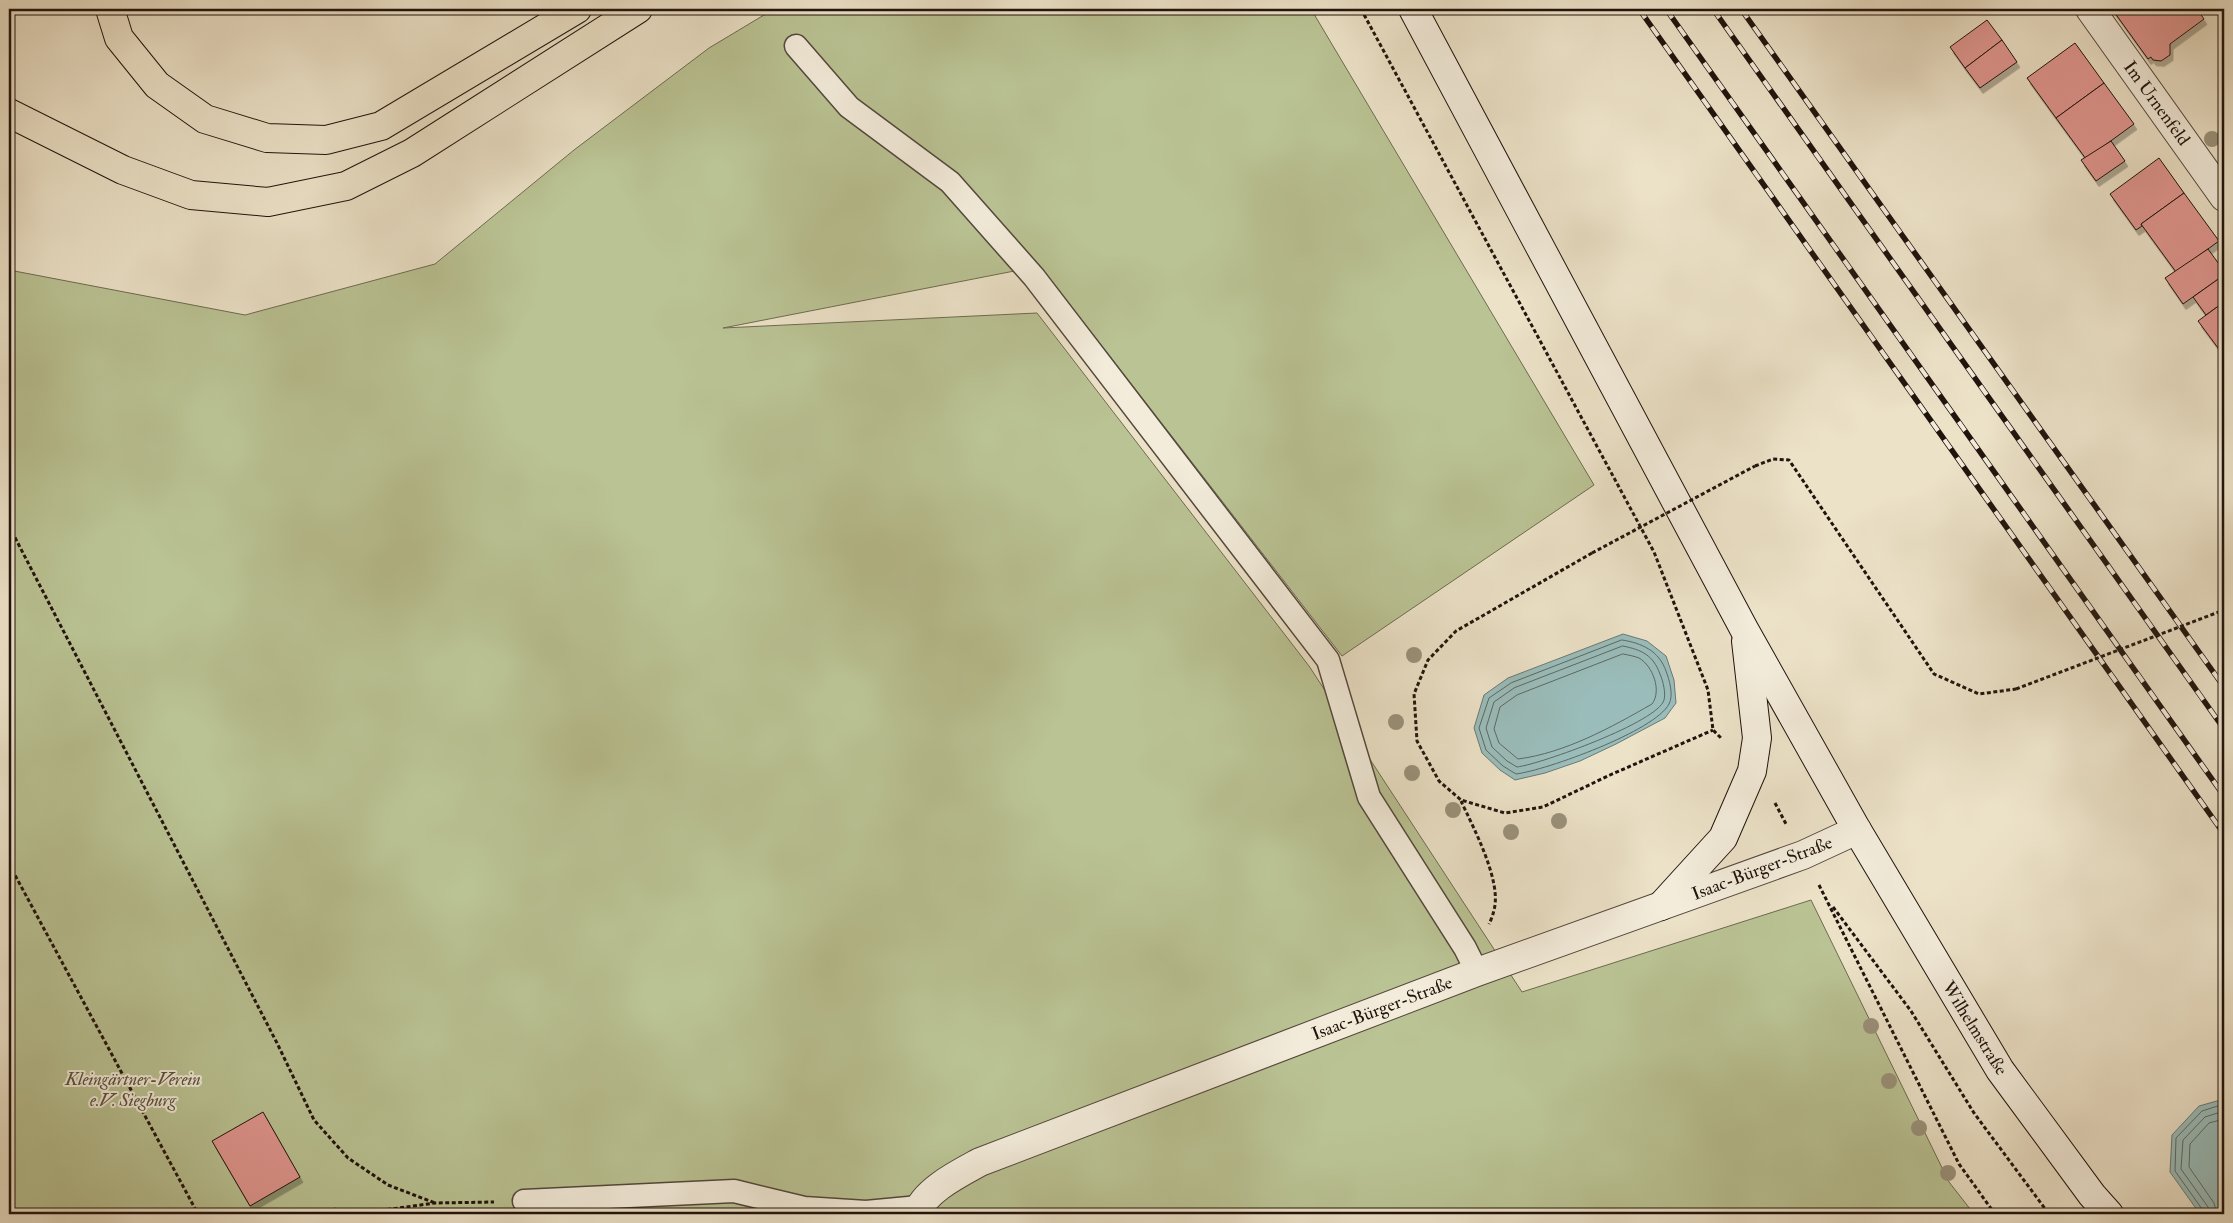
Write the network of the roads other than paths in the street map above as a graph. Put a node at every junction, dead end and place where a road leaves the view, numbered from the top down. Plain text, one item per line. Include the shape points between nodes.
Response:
1 (110, 9) edge
2 (577, 9) edge
3 (638, 9) edge
4 (1413, 9) edge
5 (2090, 9) edge
6 (796, 46) dead end
7 (9, 113) edge
8 (2224, 197) edge
9 (1744, 629) junction
10 (1857, 830) junction
11 (1661, 906) junction
12 (1477, 972) junction
13 (524, 1201) road end
14 (918, 1211) edge
15 (2109, 1214) edge

1 - 2 highway via 119,38 157,85 205,120 267,138 326,140 380,126
3 - 7 highway via 412,153 346,186 268,202 191,195 122,170
4 - 9 main road, Wilhelmstraße
5 - 8 main road, Im Urnenfeld
6 - 12 lane via 849,107 950,182 1034,277 1328,660 1369,797
9 - 10 main road, Wilhelmstraße
9 - 11 main road via 1756,738 1752,771 1723,838
10 - 11 main road, Isaac-Bürger-Straße via 1803,855
10 - 15 main road, Wilhelmstraße via 2000,1070
11 - 12 main road, Isaac-Bürger-Straße
12 - 14 main road, Isaac-Bürger-Straße via 980,1162 945,1181
13 - 14 lane, Isaac-Bürger-Straße via 734,1191 804,1208

